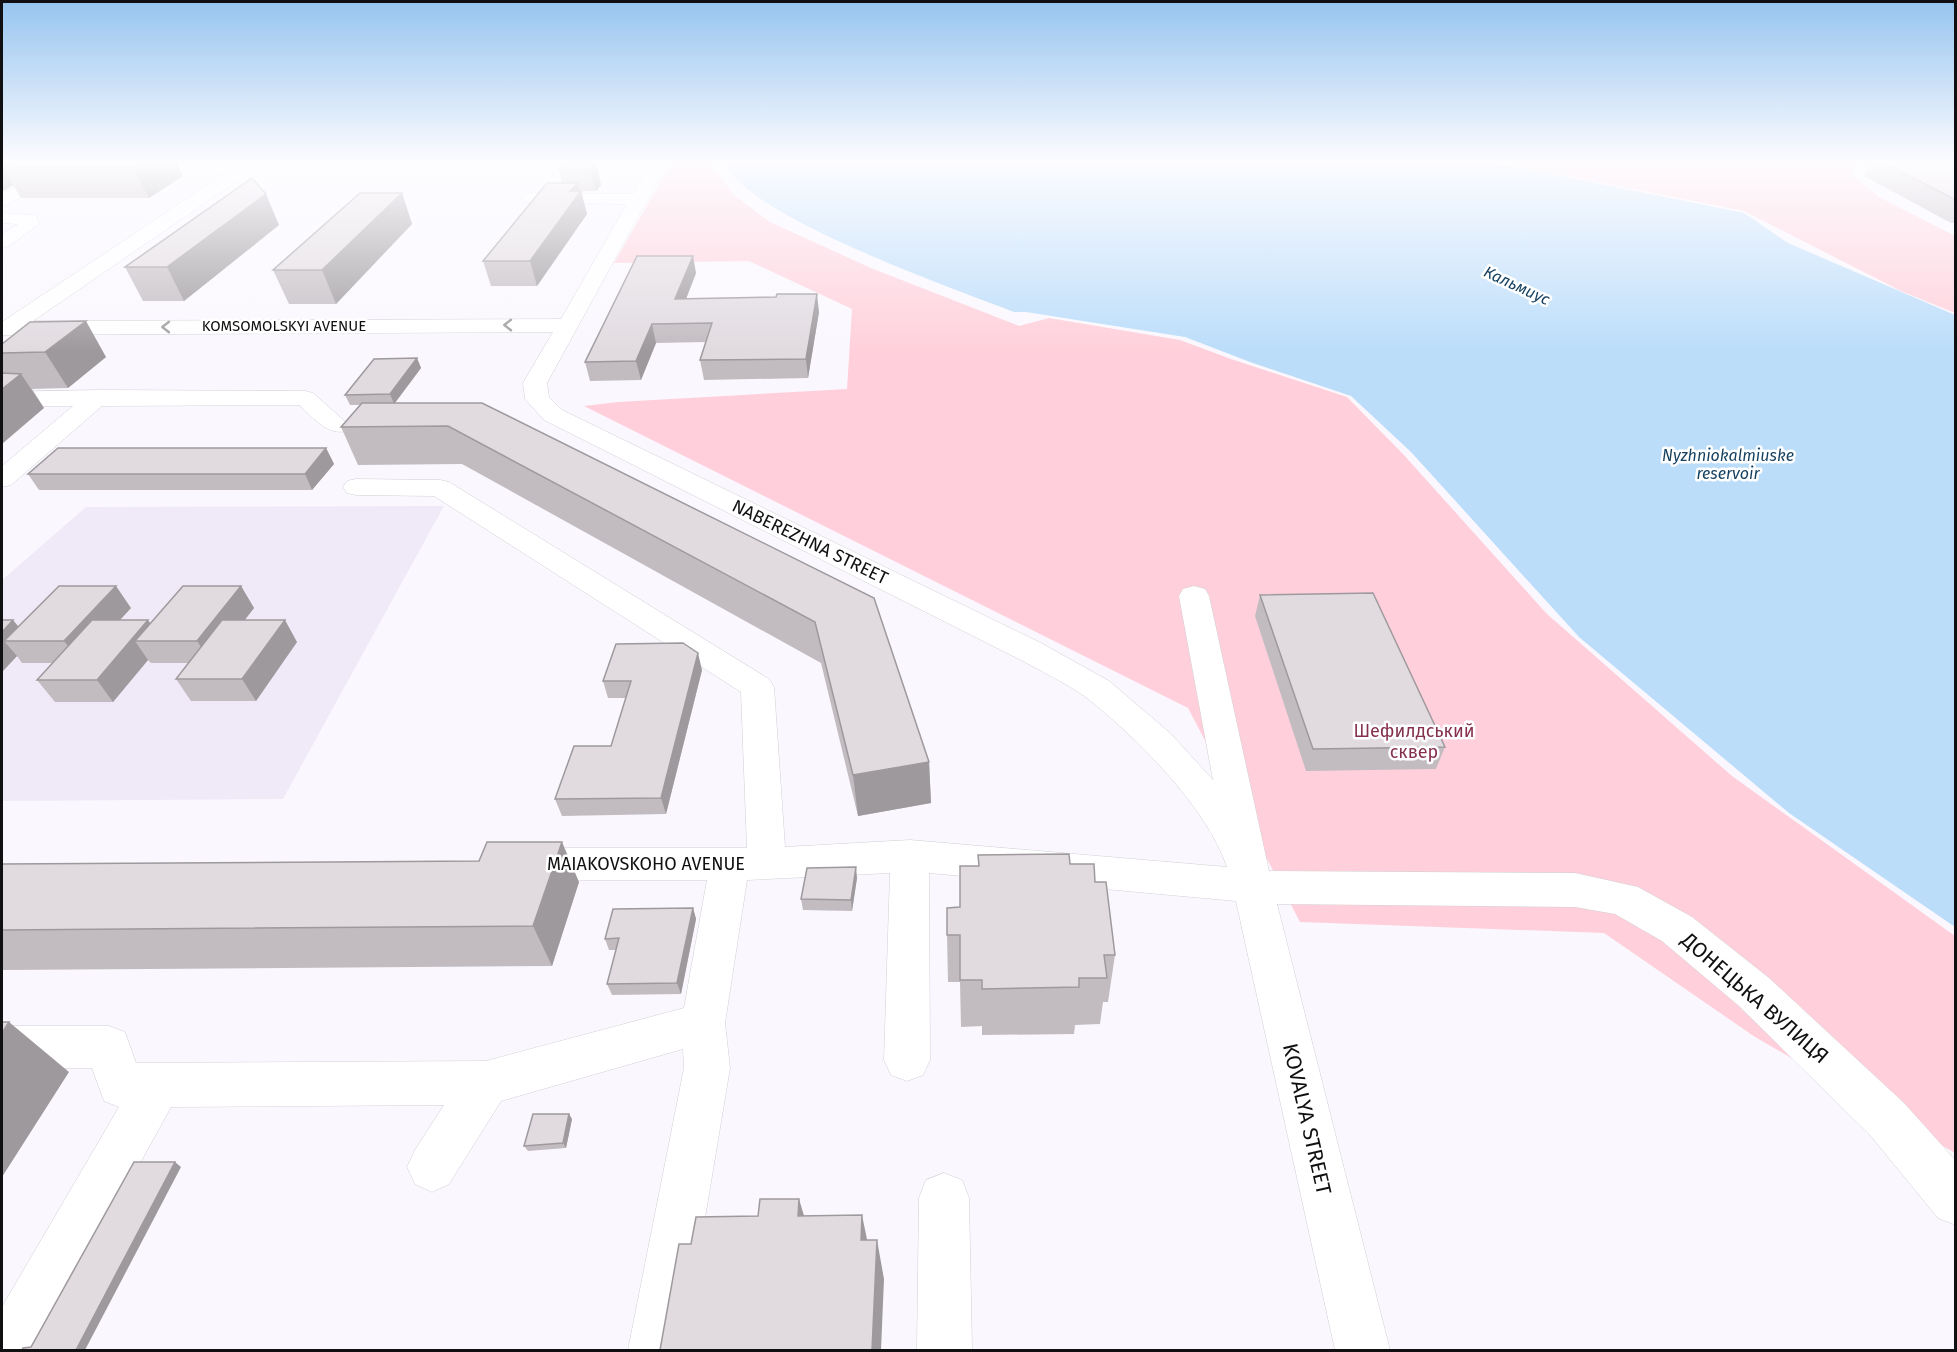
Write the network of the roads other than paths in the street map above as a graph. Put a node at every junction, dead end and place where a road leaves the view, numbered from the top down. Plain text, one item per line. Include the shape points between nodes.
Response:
1 (28, 225) edge
2 (160, 225) edge
3 (623, 225) edge
4 (2, 242) edge
5 (566, 325) junction
6 (72, 327) junction
7 (4, 329) edge
8 (46, 348) edge
9 (98, 398) junction
10 (2, 399) edge
11 (338, 426) dead end
12 (2, 479) edge
13 (357, 487) dead end
14 (1194, 596) dead end
15 (909, 856) junction
16 (491, 864) edge
17 (748, 864) junction
18 (1252, 887) junction
19 (703, 1023) junction
20 (2, 1047) edge
21 (907, 1060) dead end
22 (486, 1083) junction
23 (158, 1086) junction
24 (432, 1167) dead end
25 (944, 1198) dead end
26 (1956, 1200) edge
27 (7, 1350) edge
28 (656, 1350) edge
29 (945, 1350) edge
30 (1362, 1350) edge

1 - 4 street
2 - 7 street
3 - 5 street, NABEREZHNA STREET
5 -> 6 street, KOMSOMOLSKYI AVENUE
5 - 18 street, NABEREZHNA STREET via 535,382 537,399 553,415 1030,651 1097,689 1158,742 1209,800 1238,843
6 - 7 street, KOMSOMOLSKYI AVENUE
6 - 8 street
9 - 10 street
9 - 11 street via 305,398
9 - 12 street
13 - 17 street via 440,488 757,687
14 - 18 street
15 - 17 street, MAIAKOVSKOHO AVENUE
15 - 18 street, MAIAKOVSKOHO AVENUE
15 - 21 street
16 - 17 street, MAIAKOVSKOHO AVENUE
17 - 19 street
18 - 26 street, ДОНЕЦЬКА ВУЛИЦЯ via 1575,890 1624,899 1677,929 1755,992 1887,1119
18 - 30 street, KOVALYA STREET
19 - 22 street
19 - 28 street via 707,1068
20 - 23 street via 109,1047 120,1086
22 - 23 street
22 - 24 street
23 - 27 street
25 - 29 street

